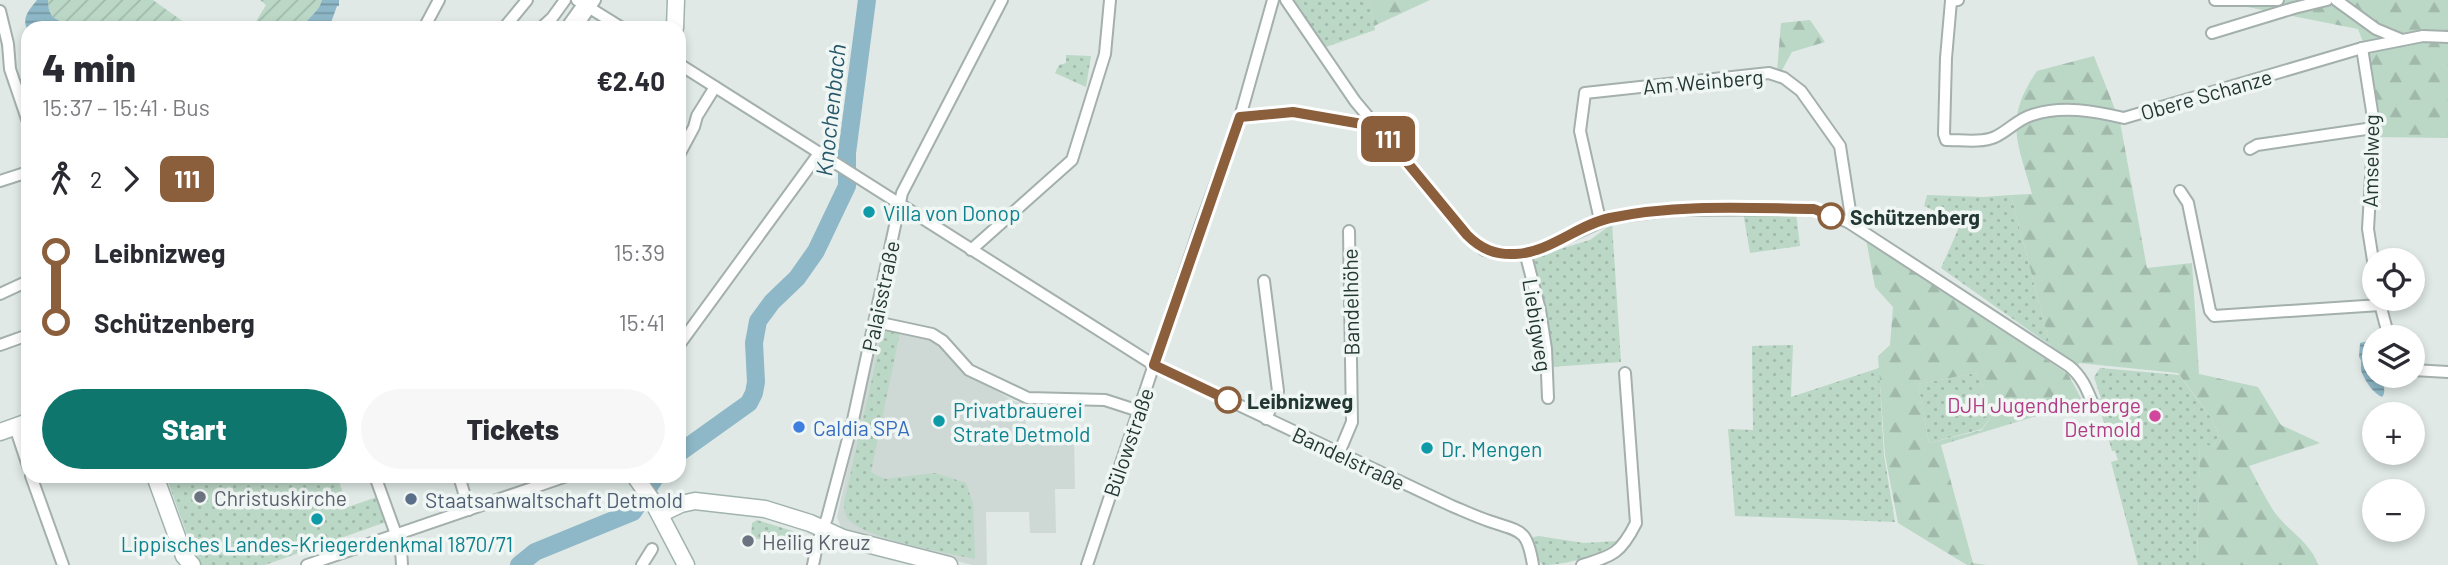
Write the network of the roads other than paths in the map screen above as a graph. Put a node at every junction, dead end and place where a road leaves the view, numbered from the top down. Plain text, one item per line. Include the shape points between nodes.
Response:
1 (439, 0) edge
2 (527, 0) edge
3 (565, 0) edge
4 (676, 0) edge
5 (1002, 0) edge
6 (1110, 0) edge
7 (1273, 0) edge
8 (1286, 0) edge
9 (2215, 0) edge
10 (2278, 0) edge
11 (2327, 0) edge
12 (2336, 0) edge
13 (1954, 1) edge
14 (585, 3) edge
15 (0, 11) edge
16 (428, 21) edge
17 (510, 21) edge
18 (547, 21) edge
19 (571, 21) edge
20 (579, 21) edge
21 (612, 21) edge
22 (675, 21) edge
23 (2212, 33) dead end
24 (2448, 37) edge
25 (2400, 39) junction
26 (2362, 48) junction
27 (5, 63) edge
28 (686, 68) edge
29 (715, 87) junction
30 (21, 104) edge
31 (1240, 117) junction
32 (1373, 121) junction
33 (2373, 128) junction
34 (686, 142) edge
35 (2250, 149) dead end
36 (820, 152) junction
37 (21, 174) edge
38 (0, 181) edge
39 (2180, 191) dead end
40 (900, 203) junction
41 (1601, 220) junction
42 (1848, 222) junction
43 (1349, 231) dead end
44 (2371, 248) edge
45 (971, 250) junction
46 (1525, 252) junction
47 (1264, 281) dead end
48 (21, 284) edge
49 (0, 294) edge
50 (2362, 303) edge
51 (876, 322) junction
52 (686, 327) edge
53 (690, 330) junction
54 (686, 335) edge
55 (21, 338) edge
56 (0, 345) edge
57 (1154, 365) junction
58 (2425, 371) edge
59 (2448, 372) edge
60 (1625, 373) dead end
61 (1548, 398) dead end
62 (2095, 409) dead end
63 (1139, 411) junction
64 (1266, 419) junction
65 (14, 427) edge
66 (21, 446) edge
67 (1339, 453) junction
68 (34, 483) edge
69 (158, 483) edge
70 (377, 483) edge
71 (461, 483) edge
72 (547, 483) edge
73 (642, 485) edge
74 (469, 510) junction
75 (660, 514) junction
76 (822, 528) junction
77 (396, 535) junction
78 (652, 549) dead end
79 (1615, 555) junction
80 (186, 562) edge
81 (63, 565) edge
82 (307, 565) edge
83 (402, 565) edge
84 (642, 565) edge
85 (685, 565) edge
86 (813, 565) edge
87 (949, 565) edge
88 (1087, 565) edge
89 (1533, 565) edge
90 (1582, 565) edge
91 (1622, 565) edge

1 - 16 street
2 - 17 street
3 - 18 street
4 - 22 main road
5 - 40 street, Palaisstraße
6 - 45 street via 1105,54 1073,160
7 - 31 street, Bülowstraße
8 - 32 street
9 - 10 street
11 - 23 street
12 - 25 street via 2376,29
13 - 26 street, Obere Schanze via 1946,58 1946,140 1995,137 2024,118 2047,111 2088,110 2124,118
14 - 19 street
14 - 20 street
14 - 21 street
15 - 27 street via 8,44
24 - 25 street, Obere Schanze
25 - 26 street, Obere Schanze
26 - 33 street, Amselweg
27 - 30 street
28 - 29 street, Bandelstraße
29 - 34 street
29 - 36 street, Bandelstraße
31 - 32 street via 1293,112 1362,124
31 - 57 street, Bülowstraße
32 - 46 street via 1474,242 1495,253
33 - 35 street
33 - 44 street, Amselweg
36 - 40 street, Bandelstraße
36 - 53 street
37 - 38 street
39 - 50 street via 2188,203 2214,316
40 - 45 street, Bandelstraße
40 - 51 street, Palaisstraße
41 - 42 street via 1673,209 1779,208 1814,209
41 - 42 street, Am Weinberg via 1580,131 1585,93 1769,73 1801,91 1840,146 1851,217
41 - 46 street
42 - 62 street via 2069,366 2083,381
43 - 67 street, Bandelhöhe via 1352,422
45 - 57 street, Bandelstraße
46 - 61 street, Liebigweg via 1540,310
47 - 64 street via 1278,391
48 - 49 street
51 - 63 street via 932,334 969,370 1028,398 1105,400
51 - 76 street, Palaisstraße
52 - 53 street
53 - 54 street
55 - 56 street
57 - 63 street, Bülowstraße
57 - 64 street, Bandelstraße
58 - 59 street
60 - 79 street via 1636,523
63 - 88 street, Bülowstraße
64 - 67 street, Bandelstraße
65 - 66 street
67 - 89 street, Bandelstraße via 1452,506 1516,528 1525,536
68 - 81 street
69 - 80 main road
70 - 77 street
71 - 74 street
72 - 74 street
73 - 75 main road
74 - 77 street
75 - 76 main road via 688,502 711,502 765,509
75 - 85 main road
76 - 86 street, Palaisstraße
76 - 87 main road via 843,538
77 - 82 street
77 - 83 street
78 - 84 street
79 - 90 street
79 - 91 street

